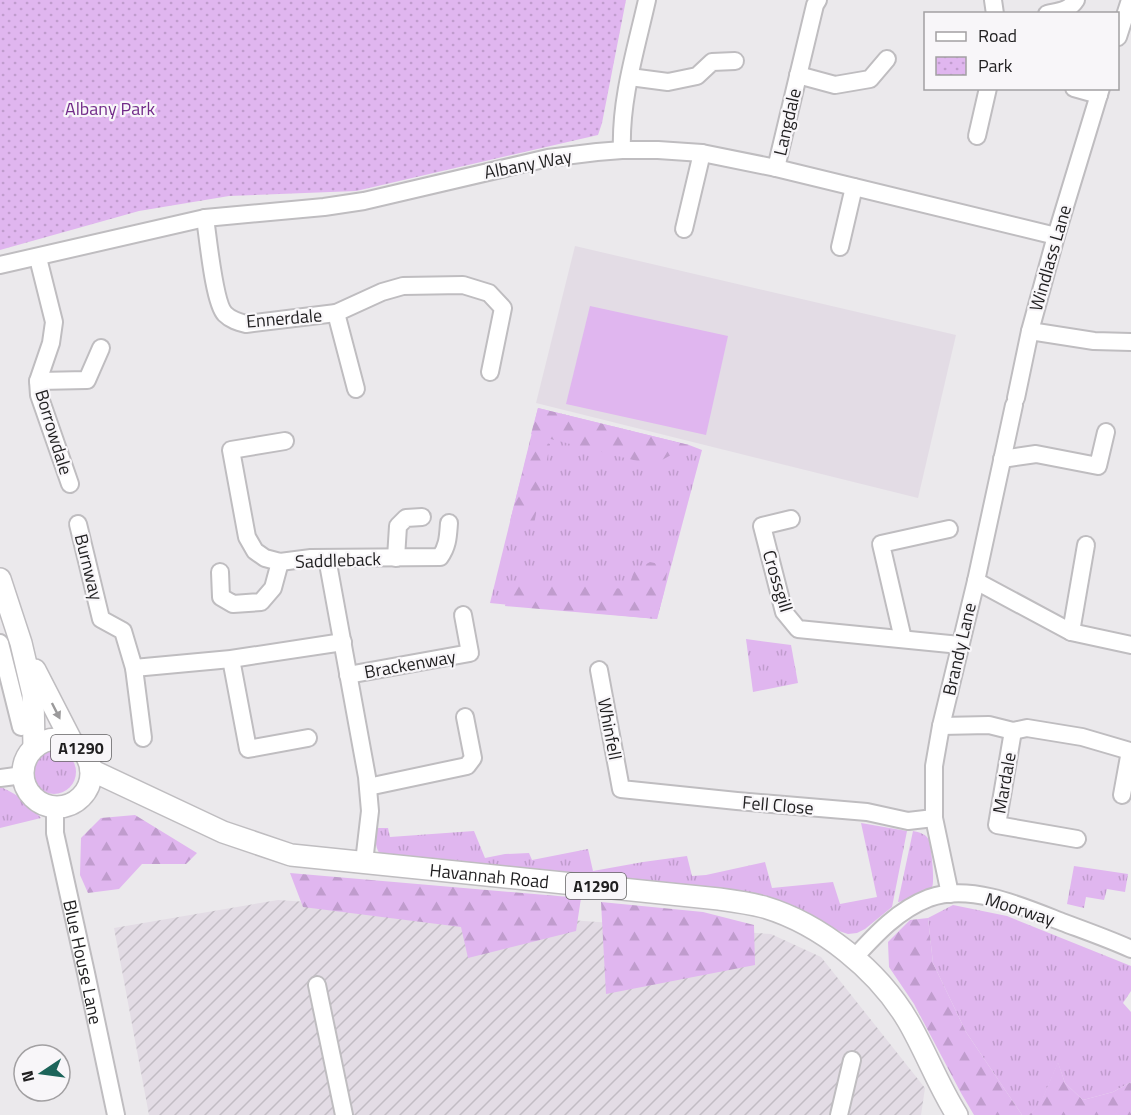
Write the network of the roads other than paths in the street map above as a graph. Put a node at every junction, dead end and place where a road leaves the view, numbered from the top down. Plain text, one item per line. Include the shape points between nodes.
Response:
1 (647, 0) edge
2 (818, 0) edge
3 (1076, 0) edge
4 (1129, 5) edge
5 (1056, 12) edge
6 (1119, 34) edge
7 (887, 59) dead end
8 (735, 61) dead end
9 (798, 75) junction
10 (630, 77) junction
11 (988, 90) edge
12 (1100, 92) edge
13 (977, 136) dead end
14 (622, 150) junction
15 (702, 153) junction
16 (776, 168) junction
17 (854, 186) junction
18 (205, 218) junction
19 (684, 229) dead end
20 (1056, 236) junction
21 (840, 247) dead end
22 (38, 258) junction
23 (0, 266) edge
24 (336, 313) junction
25 (1030, 331) junction
26 (1131, 342) edge
27 (101, 348) dead end
28 (490, 372) dead end
29 (38, 381) junction
30 (356, 389) dead end
31 (1106, 432) dead end
32 (285, 441) dead end
33 (1002, 459) junction
34 (70, 484) dead end
35 (422, 517) dead end
36 (791, 519) dead end
37 (449, 523) dead end
38 (78, 524) dead end
39 (949, 529) dead end
40 (1086, 545) dead end
41 (327, 558) junction
42 (396, 558) junction
43 (280, 562) junction
44 (220, 572) dead end
45 (976, 581) junction
46 (1, 588) edge
47 (463, 615) dead end
48 (1071, 632) junction
49 (903, 639) junction
50 (343, 642) junction
51 (10, 643) edge
52 (960, 645) junction
53 (1131, 645) edge
54 (231, 659) junction
55 (135, 668) junction
56 (599, 670) dead end
57 (348, 675) junction
58 (24, 703) junction
59 (465, 717) dead end
60 (941, 726) junction
61 (21, 727) dead end
62 (1013, 731) junction
63 (143, 738) dead end
64 (308, 738) dead end
65 (72, 742) junction
66 (34, 747) junction
67 (91, 770) junction
68 (23, 775) junction
69 (0, 777) edge
70 (368, 787) junction
71 (621, 789) joint
72 (1122, 795) dead end
73 (55, 807) junction
74 (934, 818) junction
75 (1077, 839) dead end
76 (364, 862) junction
77 (950, 894) junction
78 (1131, 949) edge
79 (854, 958) junction
80 (317, 985) dead end
81 (852, 1060) dead end
82 (953, 1112) edge
83 (116, 1115) edge
84 (344, 1115) edge
85 (839, 1115) edge

1 - 10 street
2 - 9 street, Langdale
3 - 5 street
4 - 6 street
7 - 9 street, Langdale via 870,78 858,81 835,85
8 - 10 street via 712,62 697,76 668,82
9 - 16 street, Langdale
10 - 14 street via 621,128
11 - 13 street
12 - 20 street, Windlass Lane
14 - 15 street, Albany Way
14 - 18 street, Albany Way via 548,158 364,201
15 - 16 street, Albany Way
15 - 19 street
16 - 17 street, Albany Way
17 - 20 street, Albany Way
17 - 21 street
18 - 22 street, Albany Way
18 - 24 street, Ennerdale via 217,297 223,313 234,321 246,324
20 - 25 street, Windlass Lane
22 - 23 street, Albany Way
22 - 29 street, Borrowdale via 54,322
24 - 28 street, Ennerdale via 403,286 463,285 489,293 503,308
24 - 30 street, Ennerdale
25 - 26 street, Windlass Lane via 1094,341
25 - 33 street, Brandy Lane
27 - 29 street, Borrowdale via 87,380
29 - 34 street, Borrowdale via 39,396
31 - 33 street via 1098,466 1036,454
32 - 43 street, Saddleback via 231,450 247,537 255,551
33 - 45 street, Brandy Lane
35 - 42 street, Saddleback via 406,518 398,526
36 - 49 street, Crossgill via 762,525 784,612 798,629
37 - 42 street, Saddleback via 440,557
38 - 55 street, Burnway via 101,619 123,631
39 - 49 street via 881,544
40 - 48 street
41 - 42 street, Saddleback
41 - 43 street, Saddleback
41 - 50 street, Brackenway
43 - 44 street, Saddleback via 273,588 261,602 233,604 221,597
45 - 48 street
45 - 52 street, Brandy Lane
46 - 51 main road, A1290
47 - 57 street, Brackenway via 470,654
48 - 53 street
49 - 52 street, Crossgill
50 - 54 street
50 - 57 street, Brackenway
51 - 58 main road, A1290
51 -> 65 main road, A1290
52 - 60 street, Brandy Lane
54 - 55 street
54 - 64 street via 248,749
55 - 63 street, Burnway
56 - 71 street, Whinfell
57 - 70 street, Brackenway
58 - 61 street
58 - 66 main road, A1290
59 - 70 street via 473,758 467,766
60 - 62 street, Mardale via 989,725
60 - 74 street, Brandy Lane via 934,766
62 - 72 street, Mardale via 1027,728 1082,737 1130,751
62 - 75 street, Mardale via 997,825
65 - 66 main road, A1290 via 56,739
65 - 67 main road, A1290 via 82,749
66 - 68 main road, A1290 via 24,763
67 - 73 main road, A1290 via 85,793 76,801
67 - 76 main road, Havannah Road / A1290 via 223,832 291,855
68 - 69 street
68 - 73 main road via 29,794 38,802
70 - 76 street, Brackenway via 370,811
71 - 74 street, Fell Close via 867,812 908,822
73 - 83 street, Blue House Lane via 55,832
74 - 77 street, Brandy Lane
76 - 79 main road, Havannah Road / A1290 via 707,897 763,907 810,927
77 - 78 street, Moorway via 1003,901
77 - 79 street, Moorway via 930,898 901,912
79 - 82 main road, Havannah Road / A1290 via 887,991 907,1020
80 - 84 street
81 - 85 street

